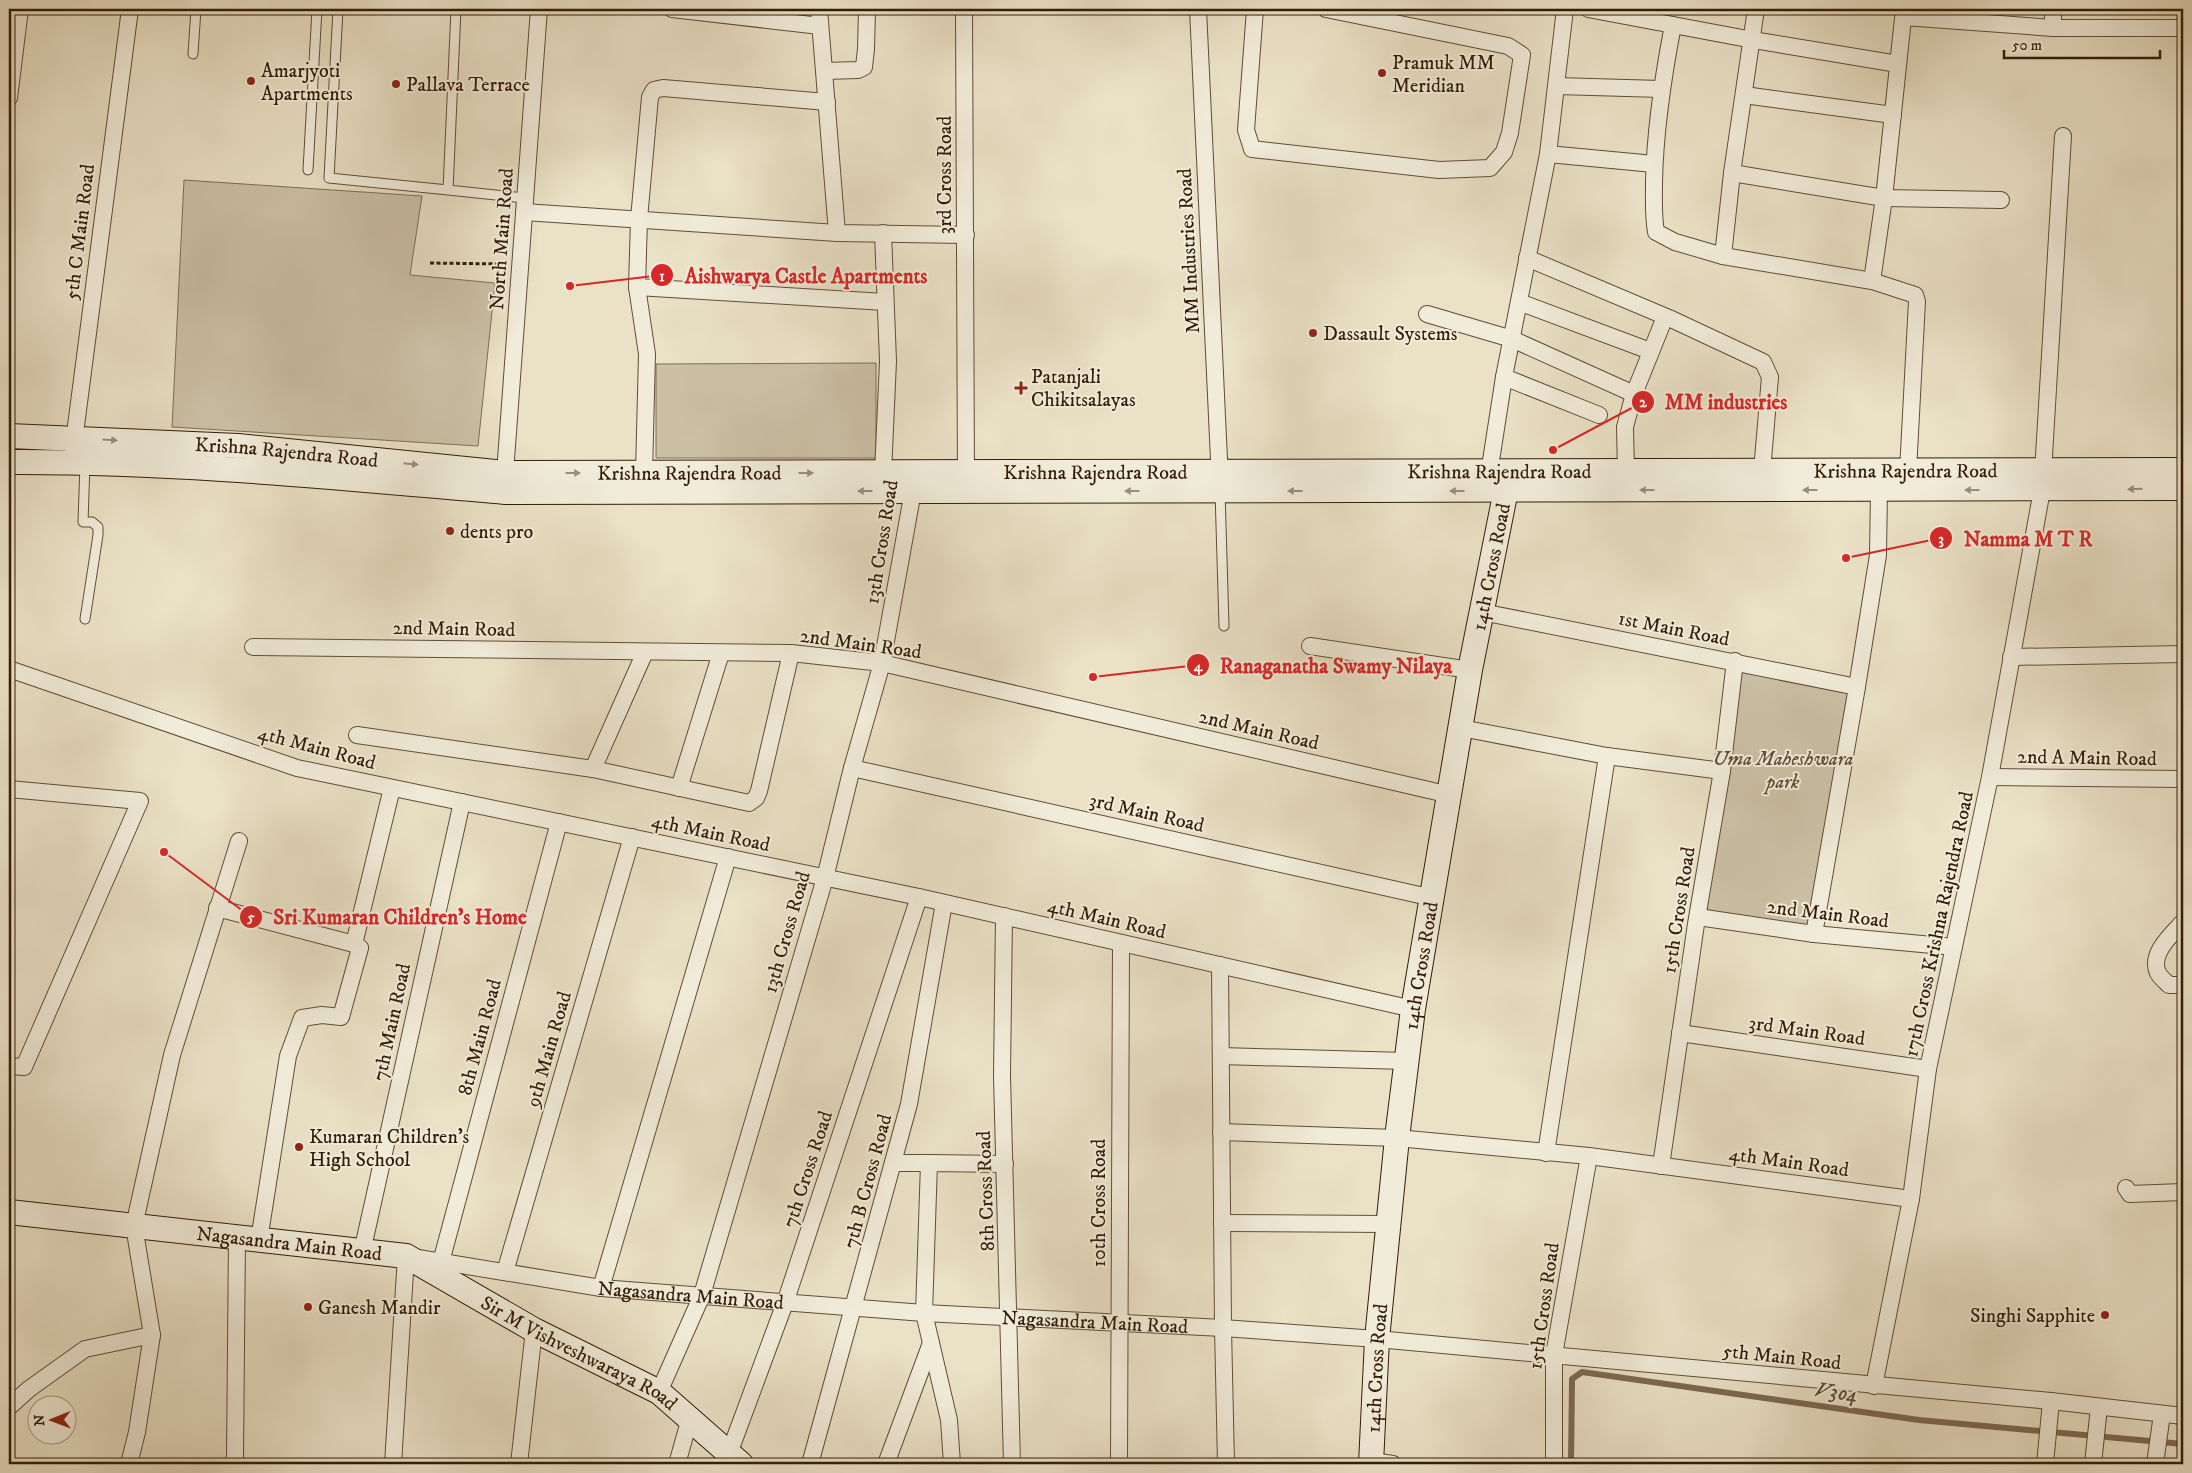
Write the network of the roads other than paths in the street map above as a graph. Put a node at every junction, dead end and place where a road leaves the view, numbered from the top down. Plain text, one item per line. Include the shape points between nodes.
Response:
1 (20, 9) edge
2 (130, 9) edge
3 (196, 9) edge
4 (317, 9) edge
5 (338, 9) edge
6 (456, 9) edge
7 (539, 9) edge
8 (672, 9) edge
9 (820, 9) edge
10 (867, 9) edge
11 (964, 9) edge
12 (1198, 9) edge
13 (1255, 9) edge
14 (1326, 9) edge
15 (1565, 9) edge
16 (1588, 9) edge
17 (1756, 9) edge
18 (2053, 9) edge
19 (1904, 13) edge
20 (1673, 25) junction
21 (820, 26) junction
22 (2053, 28) junction
23 (2183, 28) edge
24 (1753, 40) junction
25 (193, 54) dead end
26 (1898, 64) junction
27 (825, 71) junction
28 (1557, 86) junction
29 (1661, 89) junction
30 (1744, 95) junction
31 (9, 98) edge
32 (827, 102) junction
33 (1893, 114) junction
34 (2063, 136) dead end
35 (1548, 154) junction
36 (1654, 164) junction
37 (308, 170) dead end
38 (1732, 173) junction
39 (448, 190) junction
40 (1884, 198) junction
41 (2001, 200) dead end
42 (525, 205) junction
43 (639, 219) junction
44 (836, 233) junction
45 (882, 233) junction
46 (966, 235) junction
47 (1723, 256) junction
48 (1527, 258) junction
49 (1872, 281) junction
50 (637, 288) junction
51 (885, 302) junction
52 (1519, 302) junction
53 (1426, 314) dead end
54 (1665, 317) junction
55 (1512, 339) junction
56 (1650, 351) junction
57 (1504, 377) junction
58 (1634, 394) junction
59 (1599, 415) dead end
60 (9, 436) edge
61 (74, 438) junction
62 (9, 462) edge
63 (78, 462) junction
64 (2183, 470) edge
65 (1762, 471) junction
66 (1908, 471) junction
67 (1626, 472) junction
68 (505, 473) junction
69 (644, 473) junction
70 (883, 473) junction
71 (2044, 480) junction
72 (1220, 481) junction
73 (1498, 481) junction
74 (913, 482) junction
75 (966, 482) junction
76 (2183, 488) edge
77 (1879, 490) junction
78 (1482, 612) junction
79 (85, 619) dead end
80 (1224, 626) dead end
81 (1310, 646) dead end
82 (253, 647) dead end
83 (645, 652) junction
84 (721, 653) junction
85 (791, 653) junction
86 (2183, 654) edge
87 (2011, 657) junction
88 (1735, 661) junction
89 (882, 663) junction
90 (9, 669) edge
91 (1470, 670) junction
92 (1857, 687) junction
93 (1461, 728) junction
94 (357, 735) dead end
95 (1607, 756) junction
96 (593, 768) junction
97 (852, 768) junction
98 (1722, 771) junction
99 (1990, 777) junction
100 (2183, 779) edge
101 (392, 788) junction
102 (679, 788) junction
103 (9, 789) edge
104 (1450, 795) junction
105 (462, 802) junction
106 (558, 822) junction
107 (632, 838) junction
108 (239, 841) dead end
109 (728, 858) junction
110 (825, 878) junction
111 (919, 897) junction
112 (1433, 898) junction
113 (944, 903) junction
114 (218, 908) junction
115 (1004, 916) junction
116 (1698, 917) junction
117 (2183, 922) edge
118 (1814, 934) junction
119 (1120, 943) junction
120 (354, 944) junction
121 (1954, 947) junction
122 (1220, 965) junction
123 (2183, 985) edge
124 (1413, 1010) junction
125 (1680, 1033) junction
126 (1221, 1056) junction
127 (1406, 1061) junction
128 (9, 1066) edge
129 (1928, 1069) junction
130 (1221, 1132) junction
131 (1397, 1138) junction
132 (1546, 1153) junction
133 (1589, 1156) junction
134 (928, 1163) junction
135 (893, 1164) junction
136 (1005, 1164) junction
137 (1662, 1166) junction
138 (2126, 1188) dead end
139 (2183, 1192) edge
140 (1911, 1199) junction
141 (9, 1212) edge
142 (1222, 1223) junction
143 (1389, 1224) junction
144 (134, 1226) junction
145 (248, 1238) junction
146 (362, 1252) junction
147 (406, 1256) junction
148 (441, 1262) junction
149 (505, 1272) junction
150 (601, 1288) junction
151 (702, 1296) junction
152 (786, 1300) junction
153 (855, 1307) junction
154 (924, 1313) junction
155 (1010, 1317) junction
156 (1118, 1323) junction
157 (1223, 1328) junction
158 (534, 1330) junction
159 (152, 1335) junction
160 (1377, 1339) junction
161 (931, 1343) junction
162 (1554, 1355) junction
163 (1874, 1386) junction
164 (660, 1392) junction
165 (2051, 1401) junction
166 (9, 1407) edge
167 (2099, 1407) junction
168 (2162, 1414) junction
169 (2183, 1416) edge
170 (690, 1418) junction
171 (734, 1458) edge
172 (1378, 1463) edge
173 (129, 1464) edge
174 (233, 1464) edge
175 (393, 1464) edge
176 (519, 1464) edge
177 (677, 1464) edge
178 (810, 1464) edge
179 (886, 1464) edge
180 (952, 1464) edge
181 (1012, 1464) edge
182 (1119, 1464) edge
183 (1226, 1464) edge
184 (1554, 1464) edge
185 (2045, 1464) edge
186 (2093, 1464) edge
187 (2155, 1464) edge

1 - 31 street
2 - 61 street, 5th C Main Road
3 - 25 lane
4 - 37 lane
5 - 39 lane via 329,178
6 - 39 lane
7 - 42 street, North Main Road
8 - 21 street
9 - 21 street
10 - 27 street via 864,67
11 - 46 street, 3rd Cross Road
12 - 72 street, MM Industries Road
13 - 14 street via 1246,130 1252,149 1439,170 1490,168 1504,152 1522,56 1508,46
15 - 28 street
16 - 20 street
17 - 24 street
18 - 22 street
19 - 22 street
19 - 26 street
20 - 24 street
20 - 29 street
21 - 27 street
22 - 23 street
24 - 26 street
24 - 30 street
26 - 33 street
27 - 32 street
28 - 29 street
28 - 35 street
29 - 36 street
30 - 33 street
30 - 38 street
32 - 43 street via 663,88 654,90 650,97
32 - 44 street
33 - 40 street
34 - 71 street, 17th Cross Krishna Rajendra Road
35 - 36 street
35 - 48 street
36 - 47 street via 1653,218 1656,232 1675,242
38 - 40 street
38 - 47 street
39 - 42 lane
40 - 41 street
40 - 49 street
42 - 43 street
42 - 68 street, North Main Road
43 - 44 street
43 - 50 street
44 - 45 street
45 - 46 street
45 - 51 street
46 - 75 street, 3rd Cross Road
47 - 49 street
48 - 52 street
48 - 54 street
49 - 66 street via 1915,295 1917,301
50 - 51 street
50 - 69 street via 646,354
51 - 70 street via 888,361
52 - 55 street
52 - 56 street
53 - 55 street
54 - 56 street
54 - 65 street via 1763,362 1770,377
55 - 57 street
55 - 58 street
56 - 58 street
57 - 59 street
57 - 73 street
58 - 67 street via 1625,427
60 - 61 main road, Krishna Rajendra Road
61 - 63 street, 5th C Main Road
61 -> 68 main road, Krishna Rajendra Road via 238,446
62 - 63 main road
74 -> 63 main road via 505,492
63 - 79 lane via 83,522 92,522 98,527
64 - 71 main road, Krishna Rajendra Road
65 - 66 main road, Krishna Rajendra Road
65 - 67 main road, Krishna Rajendra Road
66 - 71 main road, Krishna Rajendra Road
67 - 73 main road, Krishna Rajendra Road
68 -> 69 main road, Krishna Rajendra Road
69 -> 70 main road, Krishna Rajendra Road
70 - 74 main road, Krishna Rajendra Road
76 -> 71 main road
71 -> 77 main road
71 - 87 street, 17th Cross Krishna Rajendra Road
72 - 73 main road
72 - 75 main road
72 - 80 lane
77 -> 73 main road
73 - 78 main road, 14th Cross Road
74 - 75 main road
74 - 89 street, 13th Cross Road
77 - 92 street via 1878,555
78 - 88 street, 1st Main Road
78 - 91 main road, 14th Cross Road
81 - 91 street
82 - 83 street, 2nd Main Road
83 - 84 street, 2nd Main Road
83 - 96 street
84 - 85 street, 2nd Main Road
84 - 102 street
85 - 89 street, 2nd Main Road
85 - 102 street via 756,798 748,803 738,802
86 - 87 street
87 - 99 street, 17th Cross Krishna Rajendra Road
88 - 92 street, 1st Main Road
88 - 98 street, 15th Cross Road
89 - 97 street, 13th Cross Road
89 - 104 street, 2nd Main Road
90 - 101 street, 4th Main Road via 297,768
91 - 93 main road, 14th Cross Road
92 - 118 street
93 - 95 street
93 - 104 main road, 14th Cross Road
94 - 96 street
95 - 98 street
95 - 132 street
96 - 102 street
97 - 110 street, 13th Cross Road
97 - 112 street, 3rd Main Road
98 - 116 street, 15th Cross Road
99 - 100 street, 2nd A Main Road
99 - 121 street, 17th Cross Krishna Rajendra Road
101 - 105 street, 4th Main Road
101 - 120 street
103 - 128 street via 140,800 24,1067
104 - 112 main road, 14th Cross Road
105 - 106 street, 4th Main Road
105 - 146 street, 7th Main Road
106 - 107 street, 4th Main Road
106 - 148 street, 8th Main Road
107 - 109 street, 4th Main Road
107 - 149 street, 9th Main Road
108 - 114 street
109 - 110 street, 4th Main Road
109 - 150 street
110 - 111 street, 4th Main Road
110 - 151 street, 13th Cross Road
111 - 113 street, 4th Main Road
111 - 152 street, 7th Cross Road
112 - 124 main road, 14th Cross Road
113 - 115 street, 4th Main Road
113 - 135 street, 7th B Cross Road via 909,1104
114 - 120 street
114 - 144 street via 172,1055
115 - 119 street, 4th Main Road
115 - 136 street, 8th Cross Road via 1002,1076
116 - 118 street, 2nd Main Road
116 - 125 street, 15th Cross Road
117 - 123 street via 2161,946 2157,963 2158,973 2170,985
118 - 121 street, 2nd Main Road
119 - 122 street, 4th Main Road
119 - 156 street, 10th Cross Road
120 - 145 street via 360,948 342,1017 302,1018 288,1056
121 - 129 street, 17th Cross Krishna Rajendra Road
122 - 124 street, 4th Main Road
122 - 126 street
124 - 127 main road, 14th Cross Road
125 - 129 street, 3rd Main Road
125 - 137 street, 15th Cross Road
126 - 127 street
126 - 130 street
127 - 131 main road, 14th Cross Road
129 - 140 street, 17th Cross Krishna Rajendra Road
130 - 131 street, 4th Main Road
130 - 142 street
131 - 132 street, 4th Main Road
131 - 143 main road, 14th Cross Road
132 - 133 street, 4th Main Road
133 - 137 street, 4th Main Road
133 - 162 street, 15th Cross Road
134 - 135 street
134 - 136 street
134 - 154 street
135 - 153 street, 7th B Cross Road
136 - 155 street, 8th Cross Road
137 - 140 street, 4th Main Road
138 - 139 street via 2130,1194
140 - 163 street, 17th Cross Krishna Rajendra Road
141 - 144 main road, Nagasandra Main Road
142 - 143 street
142 - 157 street
143 - 160 main road, 14th Cross Road
144 - 145 main road, Nagasandra Main Road
144 - 159 street
145 - 146 main road, Nagasandra Main Road
145 - 174 street
146 - 147 main road, Nagasandra Main Road
147 - 148 street, Nagasandra Main Road
147 - 158 main road, Sir M Vishveshwaraya Road
147 - 175 street
148 - 149 street, Nagasandra Main Road
149 - 150 street, Nagasandra Main Road
150 - 151 street, Nagasandra Main Road
151 - 152 street, Nagasandra Main Road
151 - 164 street, 13th Cross Road
152 - 153 street, Nagasandra Main Road
152 - 171 street, 7th Cross Road via 733,1443
153 - 154 street, Nagasandra Main Road
153 - 178 street, 7th B Cross Road
154 - 155 street, Nagasandra Main Road
154 - 161 street
155 - 156 street, Nagasandra Main Road
155 - 181 street, 8th Cross Road
156 - 157 street, Nagasandra Main Road
156 - 182 street, 10th Cross Road
157 - 160 street, Nagasandra Main Road
157 - 183 street
158 - 164 main road, Sir M Vishveshwaraya Road
158 - 176 street
159 - 166 street via 85,1349
159 - 173 street
160 - 162 street, 5th Main Road
160 - 172 main road, 14th Cross Road
161 - 179 street
161 - 180 street via 949,1420
162 - 163 street, 5th Main Road
162 - 184 street, 15th Cross Road
163 - 165 street, 5th Main Road
164 - 170 main road, Sir M Vishveshwaraya Road
165 - 167 street, 5th Main Road
165 - 185 street
167 - 168 street, 5th Main Road
167 - 186 street
168 - 169 street, 5th Main Road
168 - 187 street
170 - 171 main road, Sir M Vishveshwaraya Road
170 - 177 street

